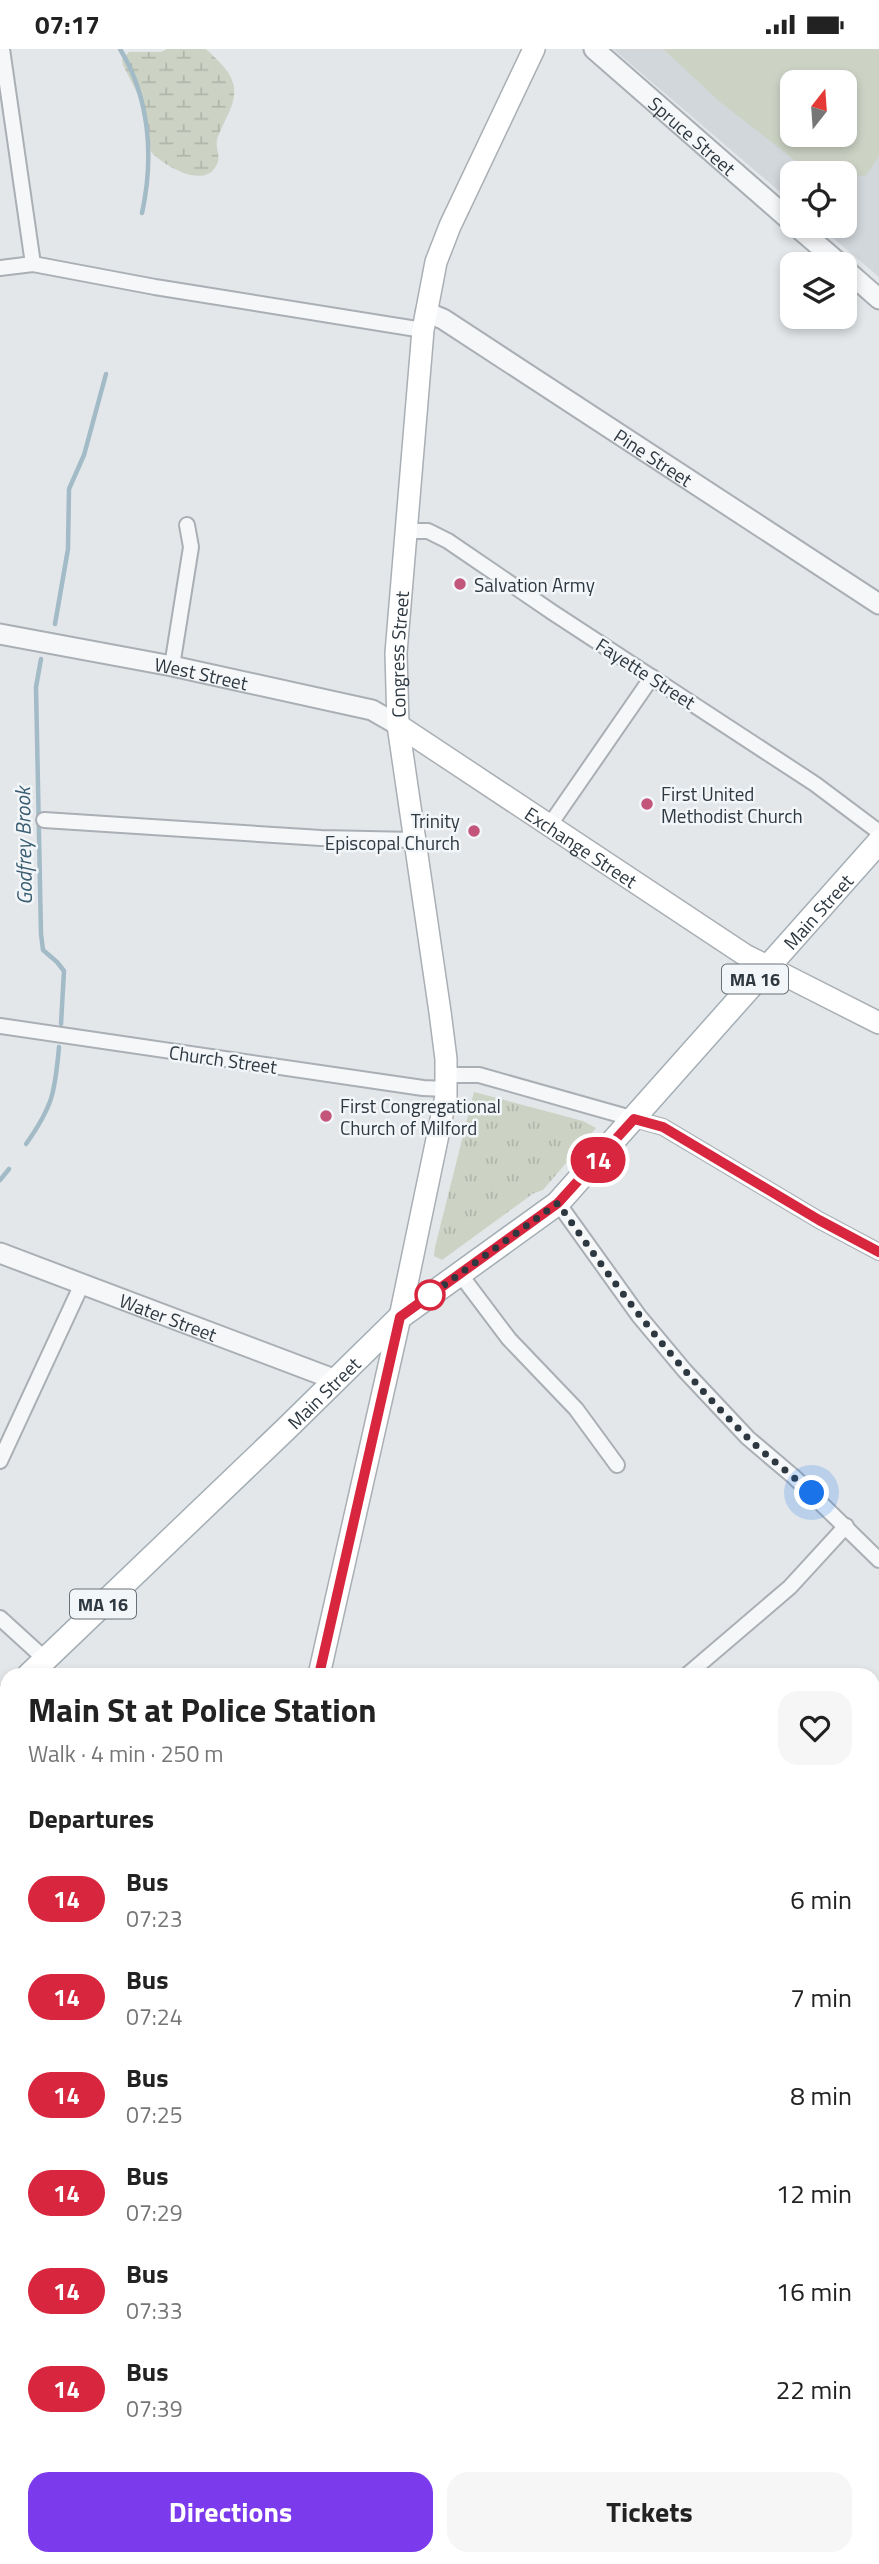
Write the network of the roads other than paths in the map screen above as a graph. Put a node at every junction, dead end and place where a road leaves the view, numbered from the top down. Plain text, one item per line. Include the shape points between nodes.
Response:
1 (2, 49) edge
2 (534, 49) edge
3 (594, 49) edge
4 (780, 212) edge
5 (810, 238) edge
6 (826, 252) edge
7 (33, 264) junction
8 (0, 268) edge
9 (857, 280) edge
10 (879, 299) edge
11 (424, 321) junction
12 (187, 525) dead end
13 (407, 531) junction
14 (879, 604) edge
15 (0, 634) edge
16 (172, 666) junction
17 (652, 677) junction
18 (398, 725) junction
19 (44, 820) dead end
20 (549, 826) junction
21 (879, 832) edge
22 (415, 840) junction
23 (879, 842) edge
24 (766, 967) junction
25 (879, 1023) edge
26 (0, 1026) edge
27 (447, 1082) junction
28 (634, 1119) junction
29 (558, 1203) junction
30 (879, 1252) edge
31 (0, 1253) edge
32 (460, 1274) junction
33 (82, 1284) junction
34 (400, 1317) junction
35 (336, 1380) junction
36 (0, 1461) edge
37 (617, 1465) dead end
38 (846, 1526) junction
39 (879, 1560) edge
40 (0, 1618) edge
41 (37, 1667) edge
42 (321, 1668) edge
43 (695, 1668) edge

1 - 7 street
2 - 11 main road, Congress Street via 450,226 436,262
3 - 4 street, Spruce Street
5 - 6 street, Spruce Street
7 - 8 street
7 - 11 street via 155,287
9 - 10 street
11 - 13 main road, Congress Street
11 - 14 street, Pine Street via 443,319
12 - 16 street via 191,547
13 - 17 street, Fayette Street via 428,531 449,541
13 - 18 main road, Congress Street via 396,653
15 - 16 street, West Street
16 - 18 street, West Street via 372,711
17 - 20 street
17 - 21 street, Fayette Street via 815,784
18 - 20 main road, Exchange Street
18 - 22 main road, Congress Street
19 - 22 street
20 - 24 main road, Exchange Street
22 - 27 main road, Congress Street
23 - 24 main road, Main Street / MA 16
24 - 25 main road, Exchange Street
24 - 28 main road, Main Street / MA 16
26 - 27 street, Church Street via 423,1089
27 - 28 street, Church Street via 479,1075
27 - 34 main road, Congress Street
28 - 29 main road, Main Street / MA 16
28 - 30 street, Church Street via 663,1127
29 - 32 main road, Main Street / MA 16
29 - 38 street via 639,1316 685,1371 748,1438
31 - 33 street, Water Street
32 - 34 main road, Main Street / MA 16
32 - 37 street via 509,1339 576,1409
33 - 35 street, Water Street
33 - 36 street
34 - 35 main road, Main Street / MA 16
34 - 42 main road, Congress Street
35 - 41 main road, Main Street / MA 16
38 - 39 street
38 - 43 street via 790,1587
40 - 41 street

